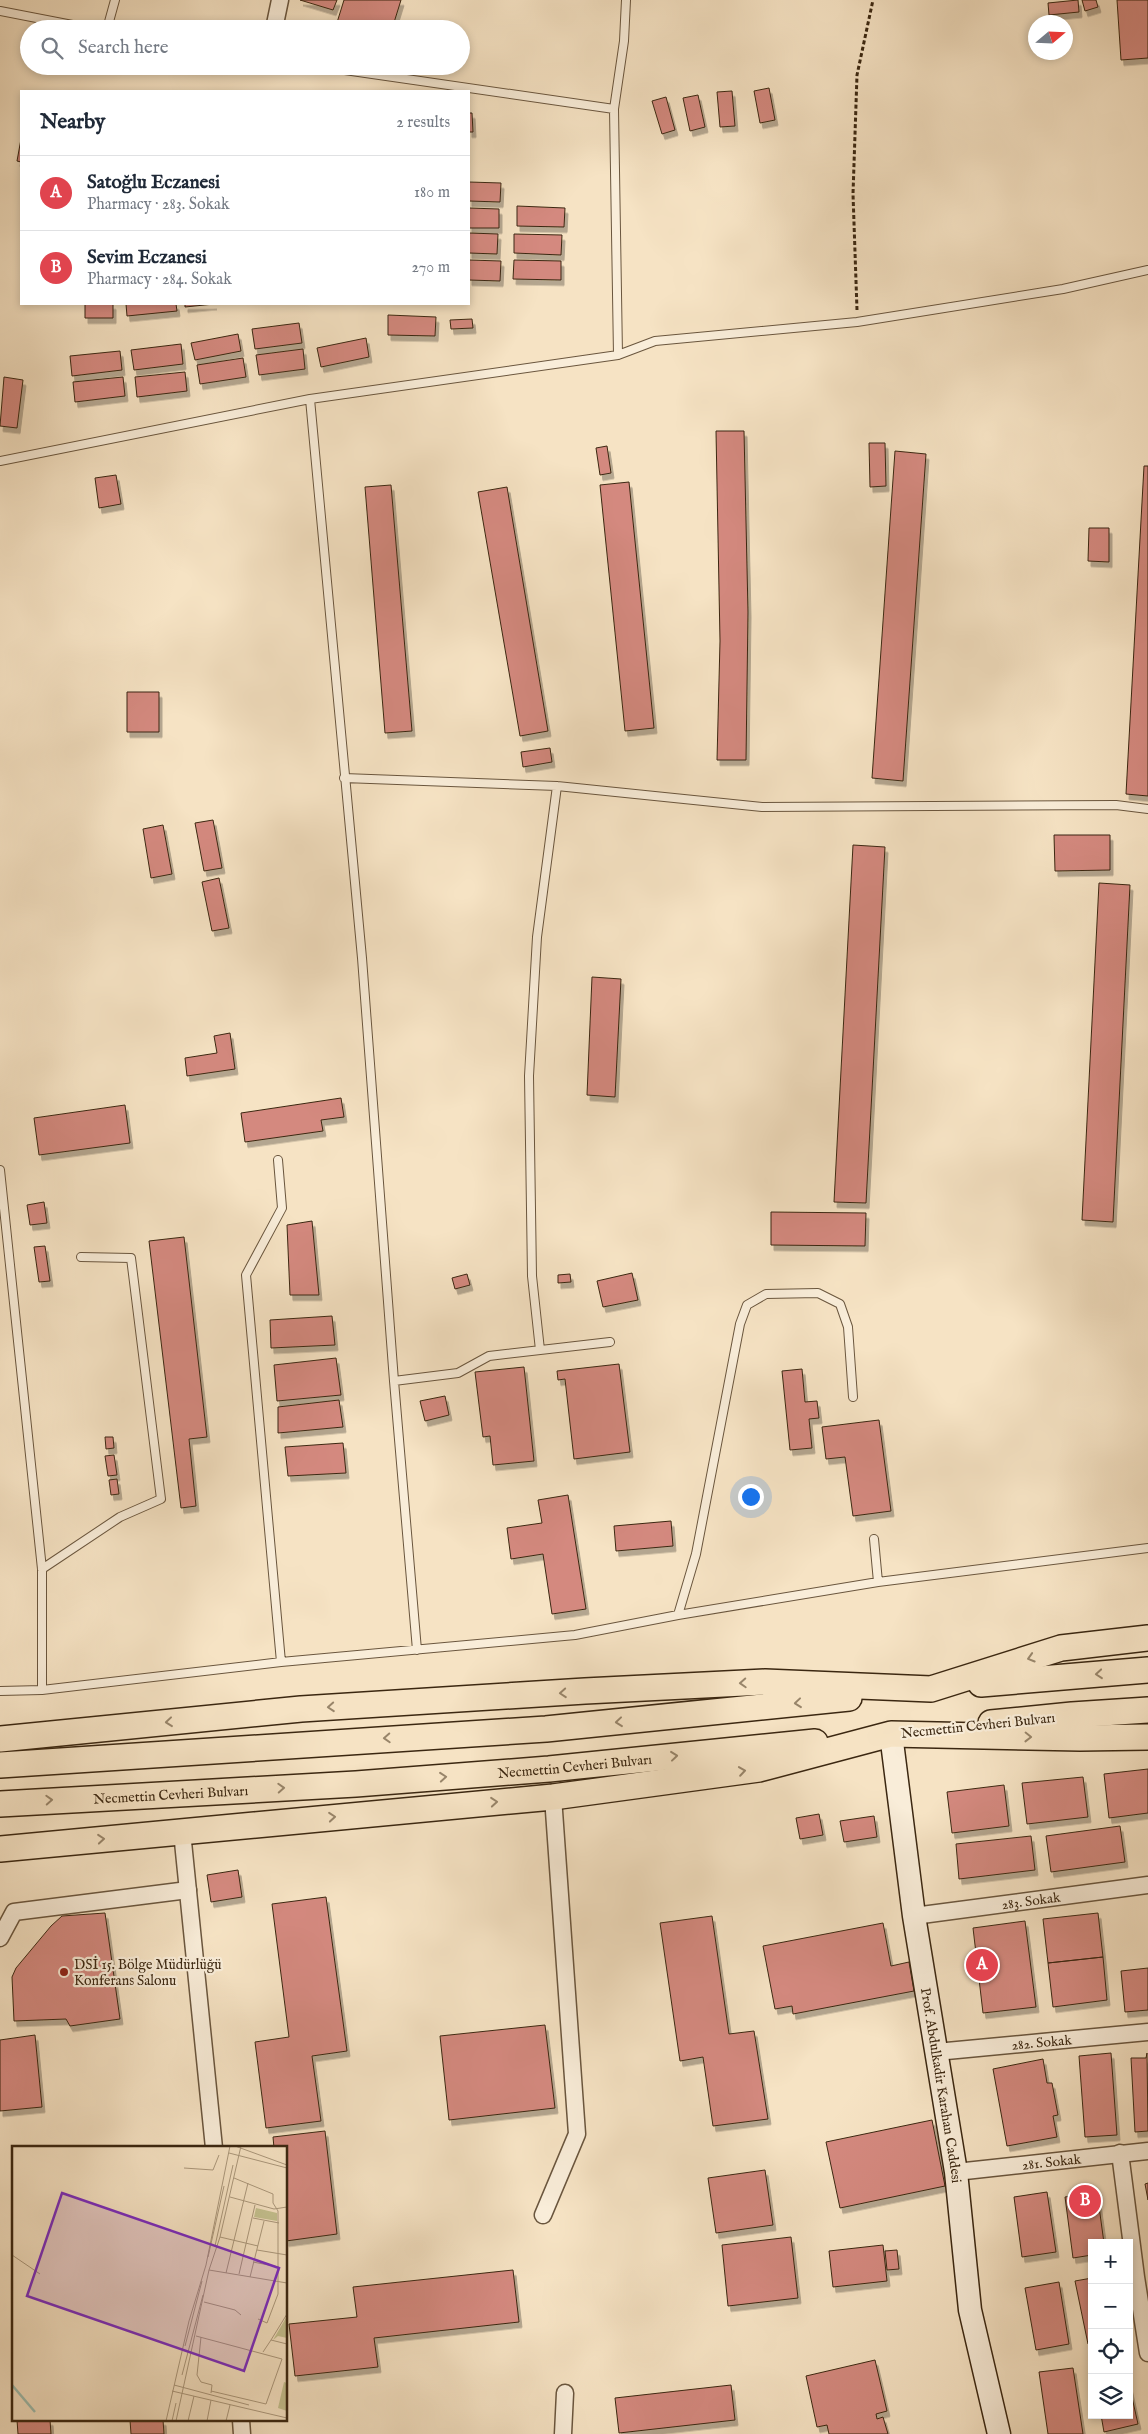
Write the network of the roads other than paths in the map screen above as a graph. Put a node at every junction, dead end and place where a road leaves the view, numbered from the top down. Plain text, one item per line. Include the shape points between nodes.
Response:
1 (115, 0) edge
2 (280, 0) edge
3 (626, 0) edge
4 (0, 11) edge
5 (46, 20) edge
6 (109, 20) edge
7 (276, 20) edge
8 (379, 75) edge
9 (614, 109) junction
10 (1148, 270) edge
11 (618, 355) junction
12 (310, 399) junction
13 (0, 462) edge
14 (344, 778) junction
15 (557, 786) junction
16 (1148, 809) edge
17 (278, 1160) dead end
18 (0, 1170) edge
19 (81, 1257) dead end
20 (610, 1342) dead end
21 (540, 1350) junction
22 (394, 1381) junction
23 (852, 1397) dead end
24 (874, 1539) dead end
25 (1148, 1548) edge
26 (42, 1569) junction
27 (878, 1582) junction
28 (678, 1615) junction
29 (1148, 1638) edge
30 (417, 1650) junction
31 (281, 1662) junction
32 (1148, 1670) edge
33 (931, 1689) junction
34 (42, 1690) junction
35 (0, 1691) edge
36 (1148, 1710) edge
37 (891, 1734) junction
38 (1148, 1737) edge
39 (0, 1739) edge
40 (0, 1765) edge
41 (553, 1797) junction
42 (0, 1804) edge
43 (182, 1832) junction
44 (0, 1849) edge
45 (1148, 1885) edge
46 (188, 1890) junction
47 (914, 1916) junction
48 (0, 1938) edge
49 (1148, 2032) edge
50 (936, 2052) junction
51 (214, 2146) edge
52 (1148, 2150) edge
53 (1120, 2153) junction
54 (956, 2172) junction
55 (544, 2215) dead end
56 (1148, 2353) edge
57 (565, 2393) dead end
58 (563, 2434) edge
59 (1000, 2434) edge

1 - 6 lane
2 - 7 street
3 - 9 lane
4 - 5 lane
8 - 9 lane
9 - 11 lane
10 - 11 lane via 1063,290 857,322 655,341
11 - 12 lane
12 - 13 lane
12 - 14 lane
14 - 15 lane
14 - 22 lane via 362,958
15 - 16 lane via 762,807 1116,805
15 - 21 lane via 537,937 529,1076 532,1276
17 - 31 lane via 282,1208 246,1274
18 - 26 lane
19 - 26 lane via 131,1258 161,1499 120,1517
20 - 21 lane
21 - 22 lane via 490,1356 458,1373
22 - 30 lane
23 - 28 lane via 848,1327 840,1304 818,1293 766,1294 747,1305 740,1324 696,1554
24 - 27 lane
25 - 27 lane
26 - 34 lane
27 - 28 lane
28 - 30 lane via 575,1635
29 -> 33 main road via 1061,1648
30 - 31 lane
31 - 34 lane
32 -> 33 main road
33 -> 39 main road via 765,1682 585,1691 301,1709
33 -> 40 main road via 546,1730
34 - 35 lane
36 - 37 main road, Necmettin Cevheri Bulvarı
37 -> 38 main road
41 -> 37 main road via 759,1769
42 -> 37 main road, Necmettin Cevheri Bulvarı via 385,1782
37 - 47 main road, Prof. Abdulkadir Karahan Caddesi
43 -> 41 main road
41 - 55 street via 577,2134
44 -> 43 main road
43 - 46 street
45 - 47 street, 283. Sokak
46 - 48 street via 14,1912
46 - 51 street
47 - 50 main road, Prof. Abdulkadir Karahan Caddesi
49 - 50 street, 282. Sokak
50 - 54 main road, Prof. Abdulkadir Karahan Caddesi
52 - 53 street, 281. Sokak
53 - 54 street, 281. Sokak
53 - 56 street
54 - 59 main road, Prof. Abdulkadir Karahan Caddesi via 970,2310
57 - 58 street

